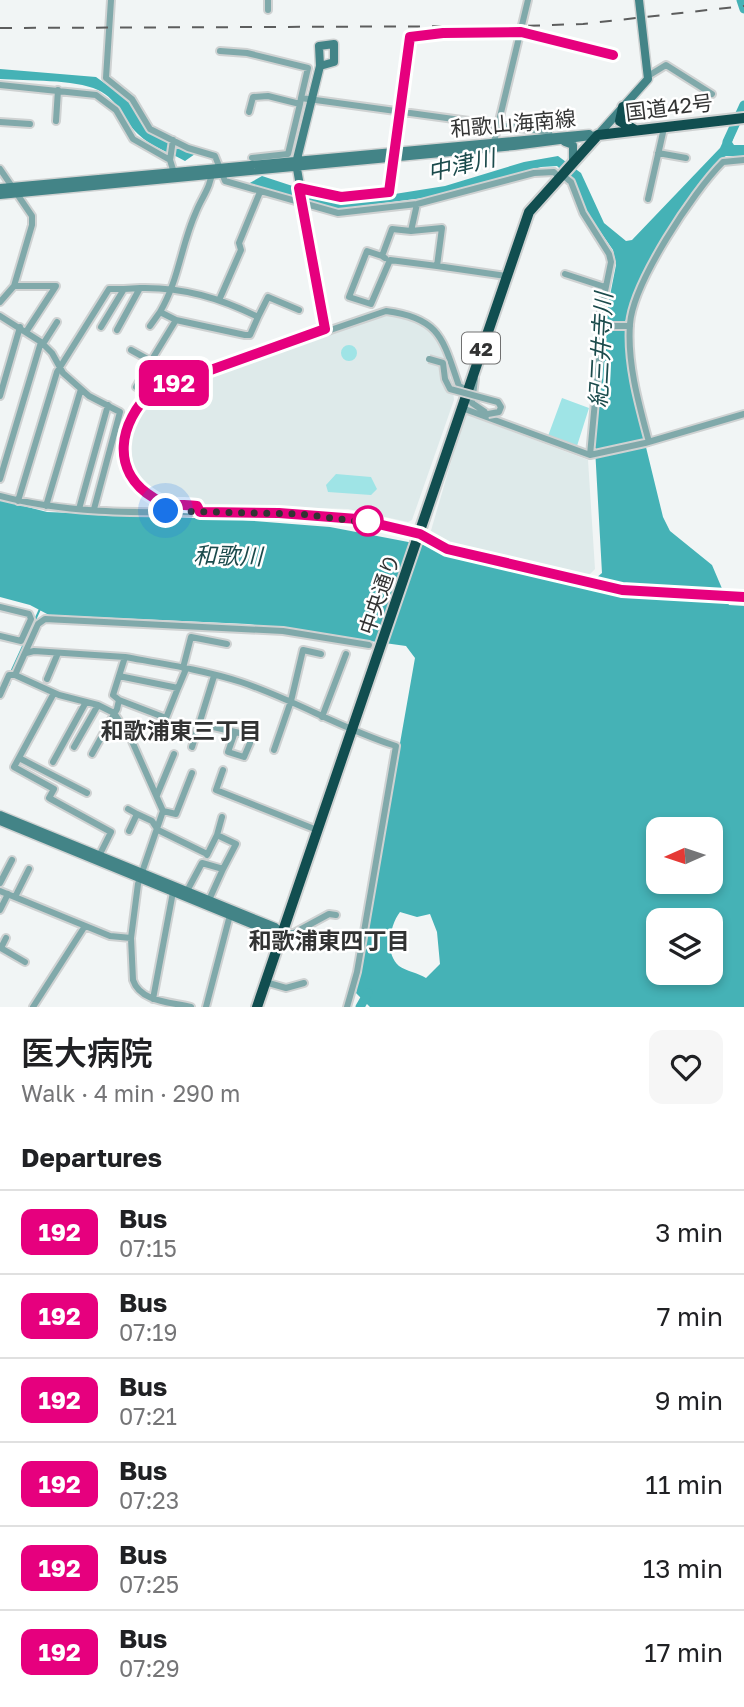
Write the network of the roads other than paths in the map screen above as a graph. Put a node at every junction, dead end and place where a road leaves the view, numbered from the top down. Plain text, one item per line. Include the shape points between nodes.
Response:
1 (111, 0) edge
2 (268, 0) edge
3 (528, 0) edge
4 (639, 0) edge
5 (268, 10) dead end
6 (521, 32) junction
7 (220, 51) dead end
8 (613, 55) dead end
9 (320, 66) dead end
10 (648, 76) junction
11 (0, 85) edge
12 (58, 90) junction
13 (712, 94) dead end
14 (304, 101) junction
15 (623, 107) junction
16 (400, 111) junction
17 (249, 112) dead end
18 (738, 118) edge
19 (57, 121) dead end
20 (0, 122) edge
21 (30, 124) dead end
22 (496, 124) junction
23 (664, 128) junction
24 (637, 131) junction
25 (598, 135) junction
26 (550, 137) junction
27 (172, 141) junction
28 (562, 142) junction
29 (493, 146) junction
30 (658, 153) junction
31 (394, 155) junction
32 (170, 157) junction
33 (252, 158) dead end
34 (686, 158) dead end
35 (744, 160) edge
36 (296, 163) junction
37 (573, 163) junction
38 (0, 169) edge
39 (216, 171) junction
40 (175, 175) junction
41 (561, 175) junction
42 (299, 186) junction
43 (0, 188) edge
44 (14, 190) junction
45 (260, 192) junction
46 (0, 195) edge
47 (648, 199) dead end
48 (302, 203) junction
49 (417, 204) junction
50 (411, 231) junction
51 (382, 256) junction
52 (390, 260) junction
53 (437, 266) junction
54 (565, 274) dead end
55 (506, 276) junction
56 (14, 286) junction
57 (56, 286) junction
58 (64, 286) dead end
59 (605, 287) junction
60 (140, 288) junction
61 (124, 289) junction
62 (173, 289) junction
63 (220, 298) junction
64 (0, 302) edge
65 (299, 310) dead end
66 (160, 312) junction
67 (0, 316) edge
68 (258, 317) junction
69 (176, 320) junction
70 (57, 323) dead end
71 (150, 326) dead end
72 (603, 326) junction
73 (628, 326) junction
74 (101, 327) dead end
75 (325, 329) junction
76 (23, 330) junction
77 (117, 330) dead end
78 (42, 343) junction
79 (131, 351) dead end
80 (429, 359) dead end
81 (151, 361) junction
82 (59, 368) junction
83 (474, 370) junction
84 (136, 387) dead end
85 (81, 389) junction
86 (467, 390) junction
87 (0, 396) edge
88 (108, 405) junction
89 (462, 408) junction
90 (744, 414) edge
91 (647, 442) junction
92 (591, 454) junction
93 (0, 479) edge
94 (0, 496) edge
95 (18, 501) junction
96 (46, 506) junction
97 (79, 509) junction
98 (94, 509) junction
99 (200, 512) junction
100 (419, 538) junction
101 (740, 597) edge
102 (0, 607) edge
103 (0, 636) edge
104 (227, 644) dead end
105 (369, 645) dead end
106 (26, 653) junction
107 (58, 653) junction
108 (321, 654) dead end
109 (346, 654) dead end
110 (125, 657) junction
111 (184, 669) junction
112 (0, 670) edge
113 (12, 675) junction
114 (119, 676) junction
115 (214, 676) junction
116 (47, 679) dead end
117 (178, 688) junction
118 (54, 693) junction
119 (0, 695) edge
120 (119, 700) junction
121 (291, 701) junction
122 (86, 702) junction
123 (98, 705) junction
124 (114, 713) junction
125 (322, 717) junction
126 (200, 724) junction
127 (352, 730) junction
128 (235, 732) junction
129 (74, 747) dead end
130 (192, 747) dead end
131 (274, 750) dead end
132 (92, 754) dead end
133 (174, 754) dead end
134 (19, 758) junction
135 (53, 762) dead end
136 (223, 770) dead end
137 (192, 773) dead end
138 (87, 793) dead end
139 (157, 794) junction
140 (128, 809) dead end
141 (163, 811) junction
142 (137, 814) junction
143 (0, 815) edge
144 (222, 817) dead end
145 (0, 821) edge
146 (158, 830) junction
147 (317, 830) junction
148 (129, 831) dead end
149 (217, 835) junction
150 (207, 854) junction
151 (99, 856) junction
152 (12, 860) dead end
153 (202, 863) junction
154 (29, 869) dead end
155 (223, 869) junction
156 (140, 875) junction
157 (0, 883) edge
158 (0, 891) edge
159 (187, 891) junction
160 (173, 892) junction
161 (11, 895) junction
162 (209, 900) junction
163 (0, 910) edge
164 (230, 915) junction
165 (336, 915) dead end
166 (85, 926) junction
167 (282, 933) junction
168 (6, 938) dead end
169 (131, 938) junction
170 (1, 948) edge
171 (25, 962) dead end
172 (265, 982) junction
173 (304, 983) dead end
174 (155, 1002) edge
175 (33, 1007) edge
176 (189, 1007) edge
177 (206, 1007) edge
178 (257, 1007) edge
179 (347, 1007) edge

1 - 27 street via 106,78 132,99 150,129
2 - 5 street
3 - 6 street
4 - 10 street
6 - 8 street
6 - 16 street via 410,37
6 - 22 street
7 - 14 street via 308,68
9 - 14 street
10 - 13 street via 666,65
10 - 15 street
11 - 12 street
12 - 19 street
12 - 32 street via 99,96 117,110 132,139
14 - 16 street
14 - 17 street via 253,97
14 - 33 street via 288,154
14 - 36 street
15 - 24 highway via 621,124
15 - 25 street
16 - 22 street
16 - 31 street
18 - 23 highway, 国道42号
20 - 21 street
22 - 26 street via 549,132
22 - 29 street
23 - 24 highway, 国道42号
23 - 30 street
24 - 25 highway, 国道42号
25 - 26 street, 和歌山海南線
25 - 28 street, 和歌山海南線
25 - 37 highway, 中央通り / 42
26 - 29 street, 和歌山海南線
27 - 32 street
27 - 39 street via 215,156
28 - 29 street, 和歌山海南線
28 - 37 street via 573,145
29 - 31 street, 和歌山海南線
30 - 34 street
30 - 47 street
31 - 36 street, 和歌山海南線
31 - 42 street via 388,192 341,197
32 - 40 street
35 - 73 street via 723,162 693,198 647,271
36 - 39 street, 和歌山海南線
36 - 42 street
37 - 41 highway, 中央通り / 42
38 - 44 street
39 - 40 street, 和歌山海南線
39 - 45 street via 225,181
39 - 62 street via 196,211
40 - 44 street, 和歌山海南線
41 - 49 street via 534,173
41 - 55 highway, 中央通り / 42 via 526,219
41 - 59 street via 571,182 583,213 610,254
42 - 48 street
43 - 44 street, 和歌山海南線
44 - 46 street, 和歌山海南線
44 - 56 street via 32,216 32,225
45 - 48 street
45 - 63 street
48 - 49 street via 338,213
48 - 75 street
49 - 50 street
50 - 51 street via 392,229
50 - 53 street via 442,228
51 - 52 street
51 - 52 street via 367,251 349,297 371,304
52 - 53 street
53 - 55 street
54 - 59 street
55 - 83 highway, 中央通り / 42
56 - 57 street
56 - 64 street
57 - 58 street
57 - 76 street
59 - 72 street via 599,321
60 - 61 street
60 - 62 street
60 - 77 street
61 - 74 street
61 - 82 street via 109,289
62 - 63 street
62 - 66 street
63 - 68 street
65 - 68 street via 268,297
66 - 69 street
66 - 71 street
67 - 76 street
68 - 69 street via 250,335
69 - 81 street
70 - 78 street
72 - 73 street
72 - 92 street
73 - 91 street
75 - 86 street via 386,311 415,316 444,341 459,386
75 - 99 street via 152,391 136,406 123,440 124,457 137,484 154,499 197,506
76 - 78 street
76 - 87 street
78 - 82 street
78 - 93 street
79 - 81 street
80 - 83 street, bridge via 443,363 450,389 498,402 499,412 488,414 472,403
81 - 84 street
82 - 85 street
82 - 95 street
83 - 86 highway, 中央通り / 42
85 - 88 street
85 - 96 street
86 - 89 highway, 中央通り / 42
88 - 97 street
88 - 98 street via 120,412
89 - 92 street
89 - 100 highway, 中央通り / 42
90 - 91 street
91 - 92 street
94 - 95 street
95 - 96 street
96 - 97 street
97 - 98 street
98 - 99 street
99 - 100 street via 357,519
100 - 101 street via 447,549 622,590
100 - 127 highway, 中央通り / 42
102 - 103 street via 29,614 31,619 21,641
104 - 111 street via 191,637
105 - 106 street via 283,631 45,619 38,624
106 - 107 street
106 - 113 street
107 - 110 street
107 - 116 street
108 - 121 street via 303,650
109 - 125 street
110 - 111 street
110 - 114 street
111 - 115 street
111 - 117 street
112 - 113 street
113 - 118 street
113 - 119 street
114 - 117 street
114 - 120 street via 113,695
115 - 121 street
115 - 126 street
117 - 120 street via 166,718
118 - 122 street
118 - 134 street
120 - 124 street
121 - 125 street
121 - 131 street
122 - 123 street
122 - 135 street
123 - 124 street
123 - 129 street
124 - 132 street
124 - 139 street
125 - 127 street
126 - 128 street
126 - 130 street
127 - 147 highway, 中央通り / 42
127 - 179 street via 396,746
128 - 128 street via 253,736 244,757 228,751
133 - 139 street
134 - 138 street
134 - 151 street via 14,767 54,789 49,798 111,832
136 - 147 street via 215,790
137 - 141 street via 176,814
139 - 141 street
140 - 142 street
141 - 146 street
142 - 146 street via 152,821
142 - 148 street
143 - 151 street
144 - 149 street
145 - 156 street
146 - 150 street
146 - 156 street
147 - 167 highway, 中央通り / 42
149 - 150 street
149 - 155 street via 236,844
150 - 153 street
151 - 156 street
152 - 157 street
153 - 155 street
153 - 159 street
154 - 161 street
155 - 162 street
156 - 159 street
156 - 160 street
156 - 169 street
158 - 161 street
159 - 162 street
160 - 164 street
160 - 174 street
161 - 163 street
161 - 166 street
162 - 167 street
164 - 167 street
164 - 177 street
165 - 167 street via 329,914 294,933
166 - 169 street
166 - 175 street
167 - 172 highway, 中央通り / 42
168 - 170 street
169 - 174 street via 135,986
170 - 171 street
172 - 173 street via 286,988
172 - 178 highway, 中央通り / 42
174 - 176 street

